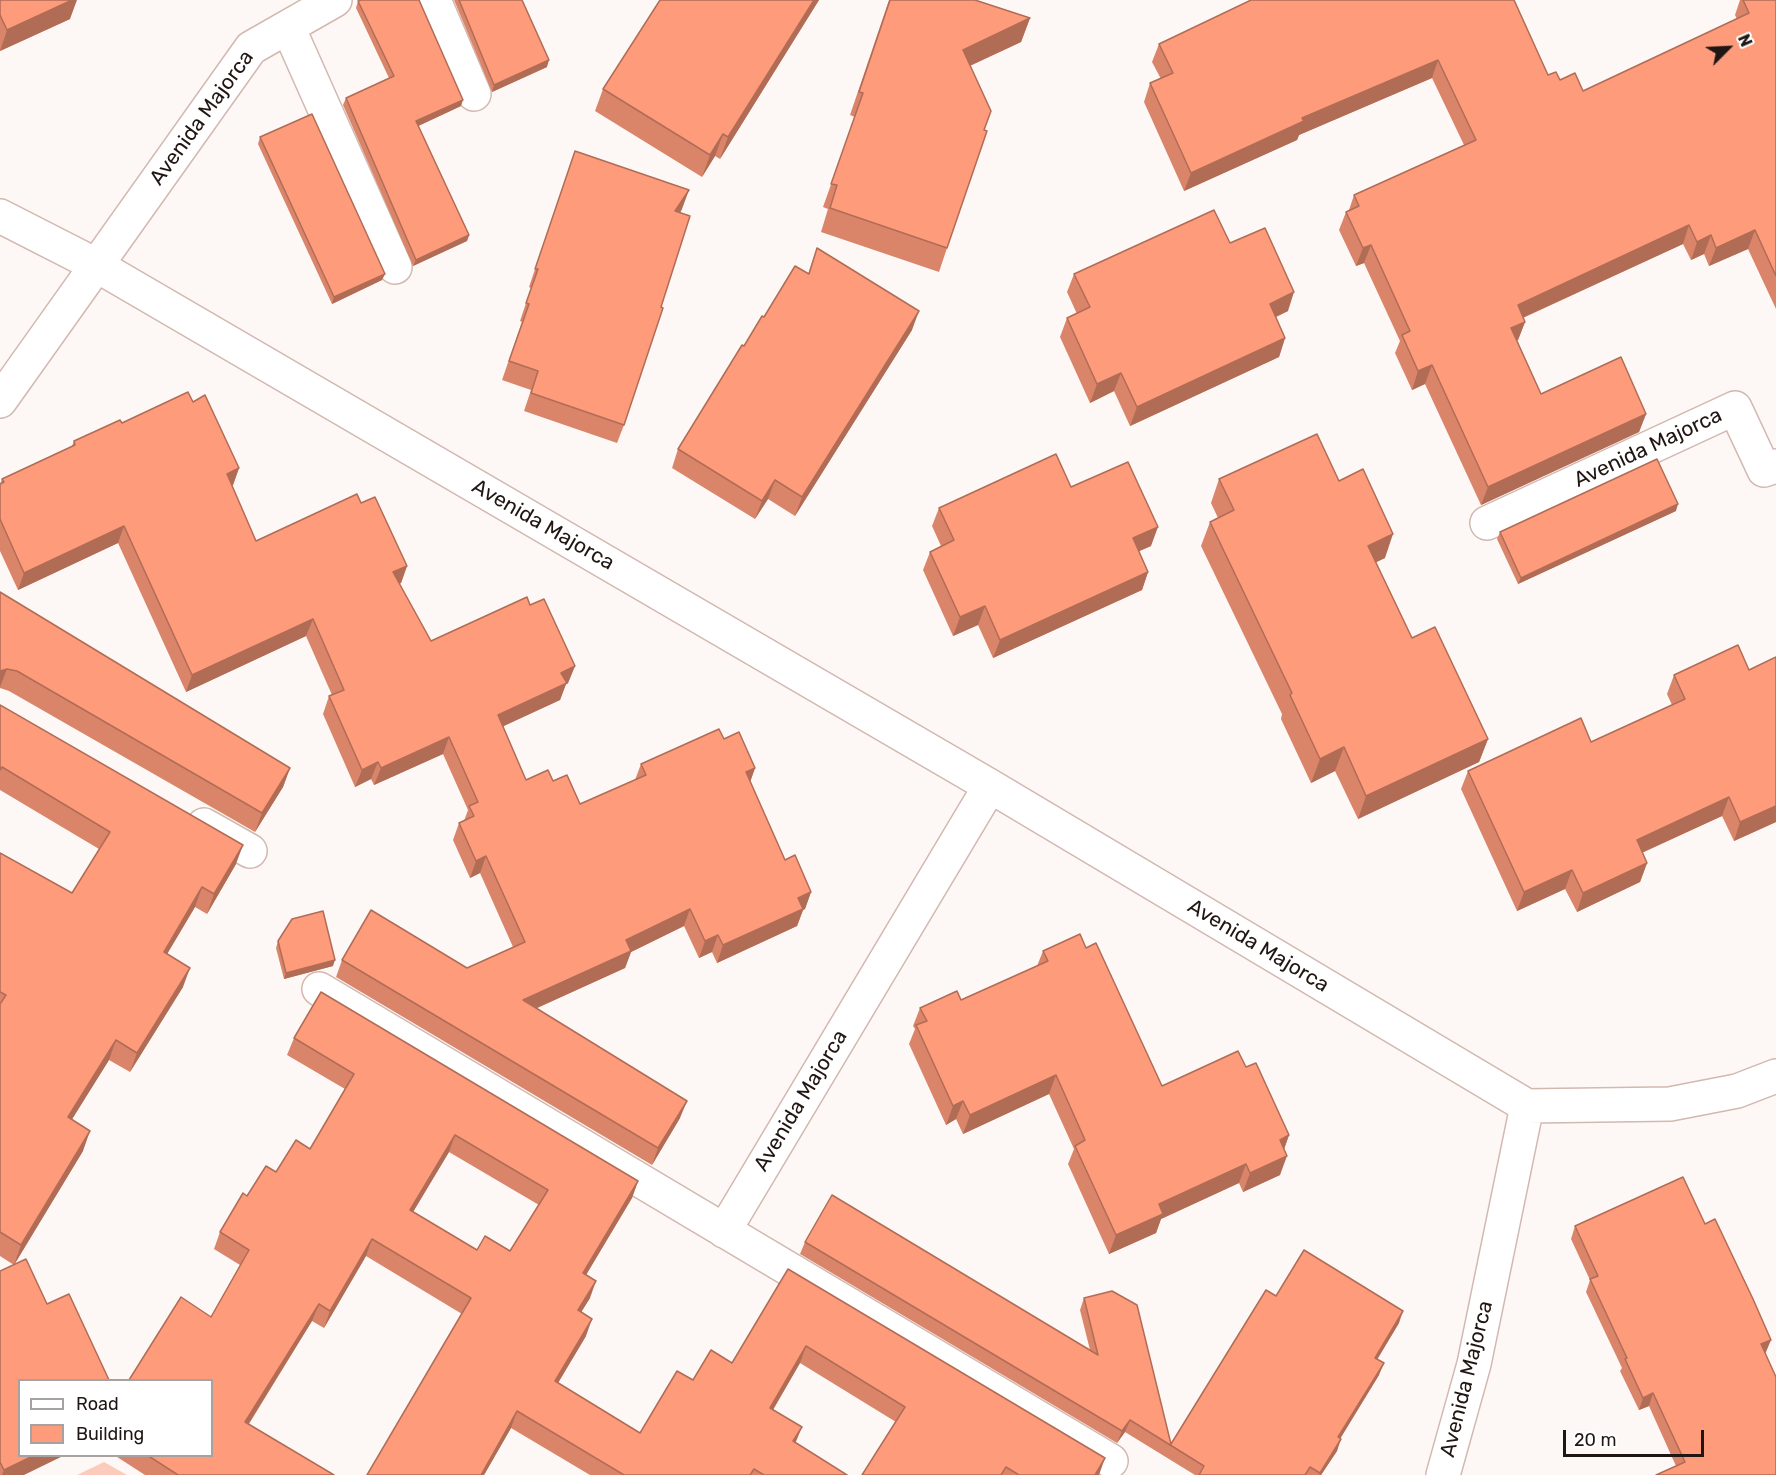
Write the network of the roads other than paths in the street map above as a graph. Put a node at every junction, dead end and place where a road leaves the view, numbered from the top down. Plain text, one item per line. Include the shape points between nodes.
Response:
1 (335, 0) edge
2 (434, 0) edge
3 (288, 27) junction
4 (474, 94) dead end
5 (0, 216) edge
6 (96, 265) junction
7 (395, 267) dead end
8 (0, 401) edge
9 (1776, 466) edge
10 (1487, 523) dead end
11 (990, 786) junction
12 (180, 811) edge
13 (250, 851) dead end
14 (319, 989) dead end
15 (1776, 1076) edge
16 (1527, 1106) junction
17 (724, 1231) junction
18 (1111, 1461) dead end
19 (1443, 1475) edge

1 - 3 street, Avenida Majorca
2 - 4 street
3 - 6 street, Avenida Majorca via 250,48
3 - 7 street
5 - 6 street, Avenida Majorca
6 - 8 street, Avenida Majorca
6 - 11 street, Avenida Majorca
9 - 10 street, Avenida Majorca via 1764,470 1735,408
11 - 16 street, Avenida Majorca
11 - 17 street, Avenida Majorca
12 - 13 street
14 - 17 street
15 - 16 street via 1737,1091 1670,1104
16 - 19 street, Avenida Majorca via 1474,1364
17 - 18 street

